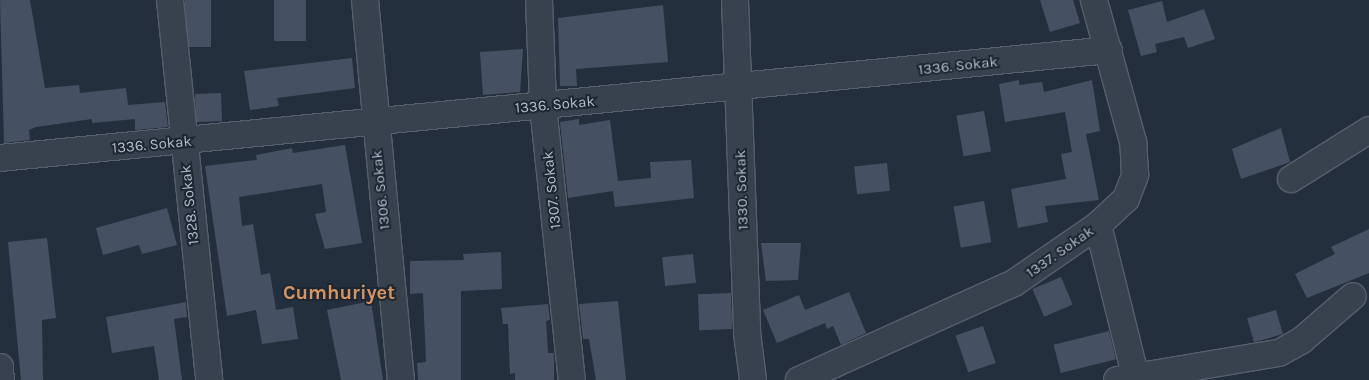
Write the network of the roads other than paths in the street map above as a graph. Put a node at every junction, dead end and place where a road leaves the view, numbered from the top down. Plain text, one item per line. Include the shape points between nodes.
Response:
1 (170, 0) edge
2 (365, 0) edge
3 (540, 0) edge
4 (735, 0) edge
5 (1094, 0) edge
6 (1109, 50) junction
7 (738, 90) junction
8 (543, 106) junction
9 (374, 119) junction
10 (1369, 130) edge
11 (183, 142) junction
12 (0, 158) edge
13 (1291, 179) dead end
14 (1098, 226) junction
15 (1353, 296) dead end
16 (1126, 377) edge
17 (209, 380) edge
18 (401, 380) edge
19 (572, 380) edge
20 (753, 380) edge
21 (799, 380) edge

1 - 11 street, 1328. Sokak
2 - 9 street, 1306. Sokak
3 - 8 street, 1307. Sokak
4 - 7 street, 1330. Sokak
5 - 6 street, 1337. Sokak
6 - 7 street, 1336. Sokak
6 - 14 street, 1337. Sokak via 1128,112 1135,175 1126,199
7 - 8 street, 1336. Sokak
7 - 20 street, 1330. Sokak via 746,333
8 - 9 street, 1336. Sokak
8 - 19 street, 1307. Sokak
9 - 11 street, 1336. Sokak
9 - 18 street, 1306. Sokak
10 - 13 street
11 - 12 street, 1336. Sokak
11 - 17 street, 1328. Sokak
14 - 16 street
14 - 21 street, 1337. Sokak via 982,301
15 - 16 street via 1302,340 1279,353 1233,364

